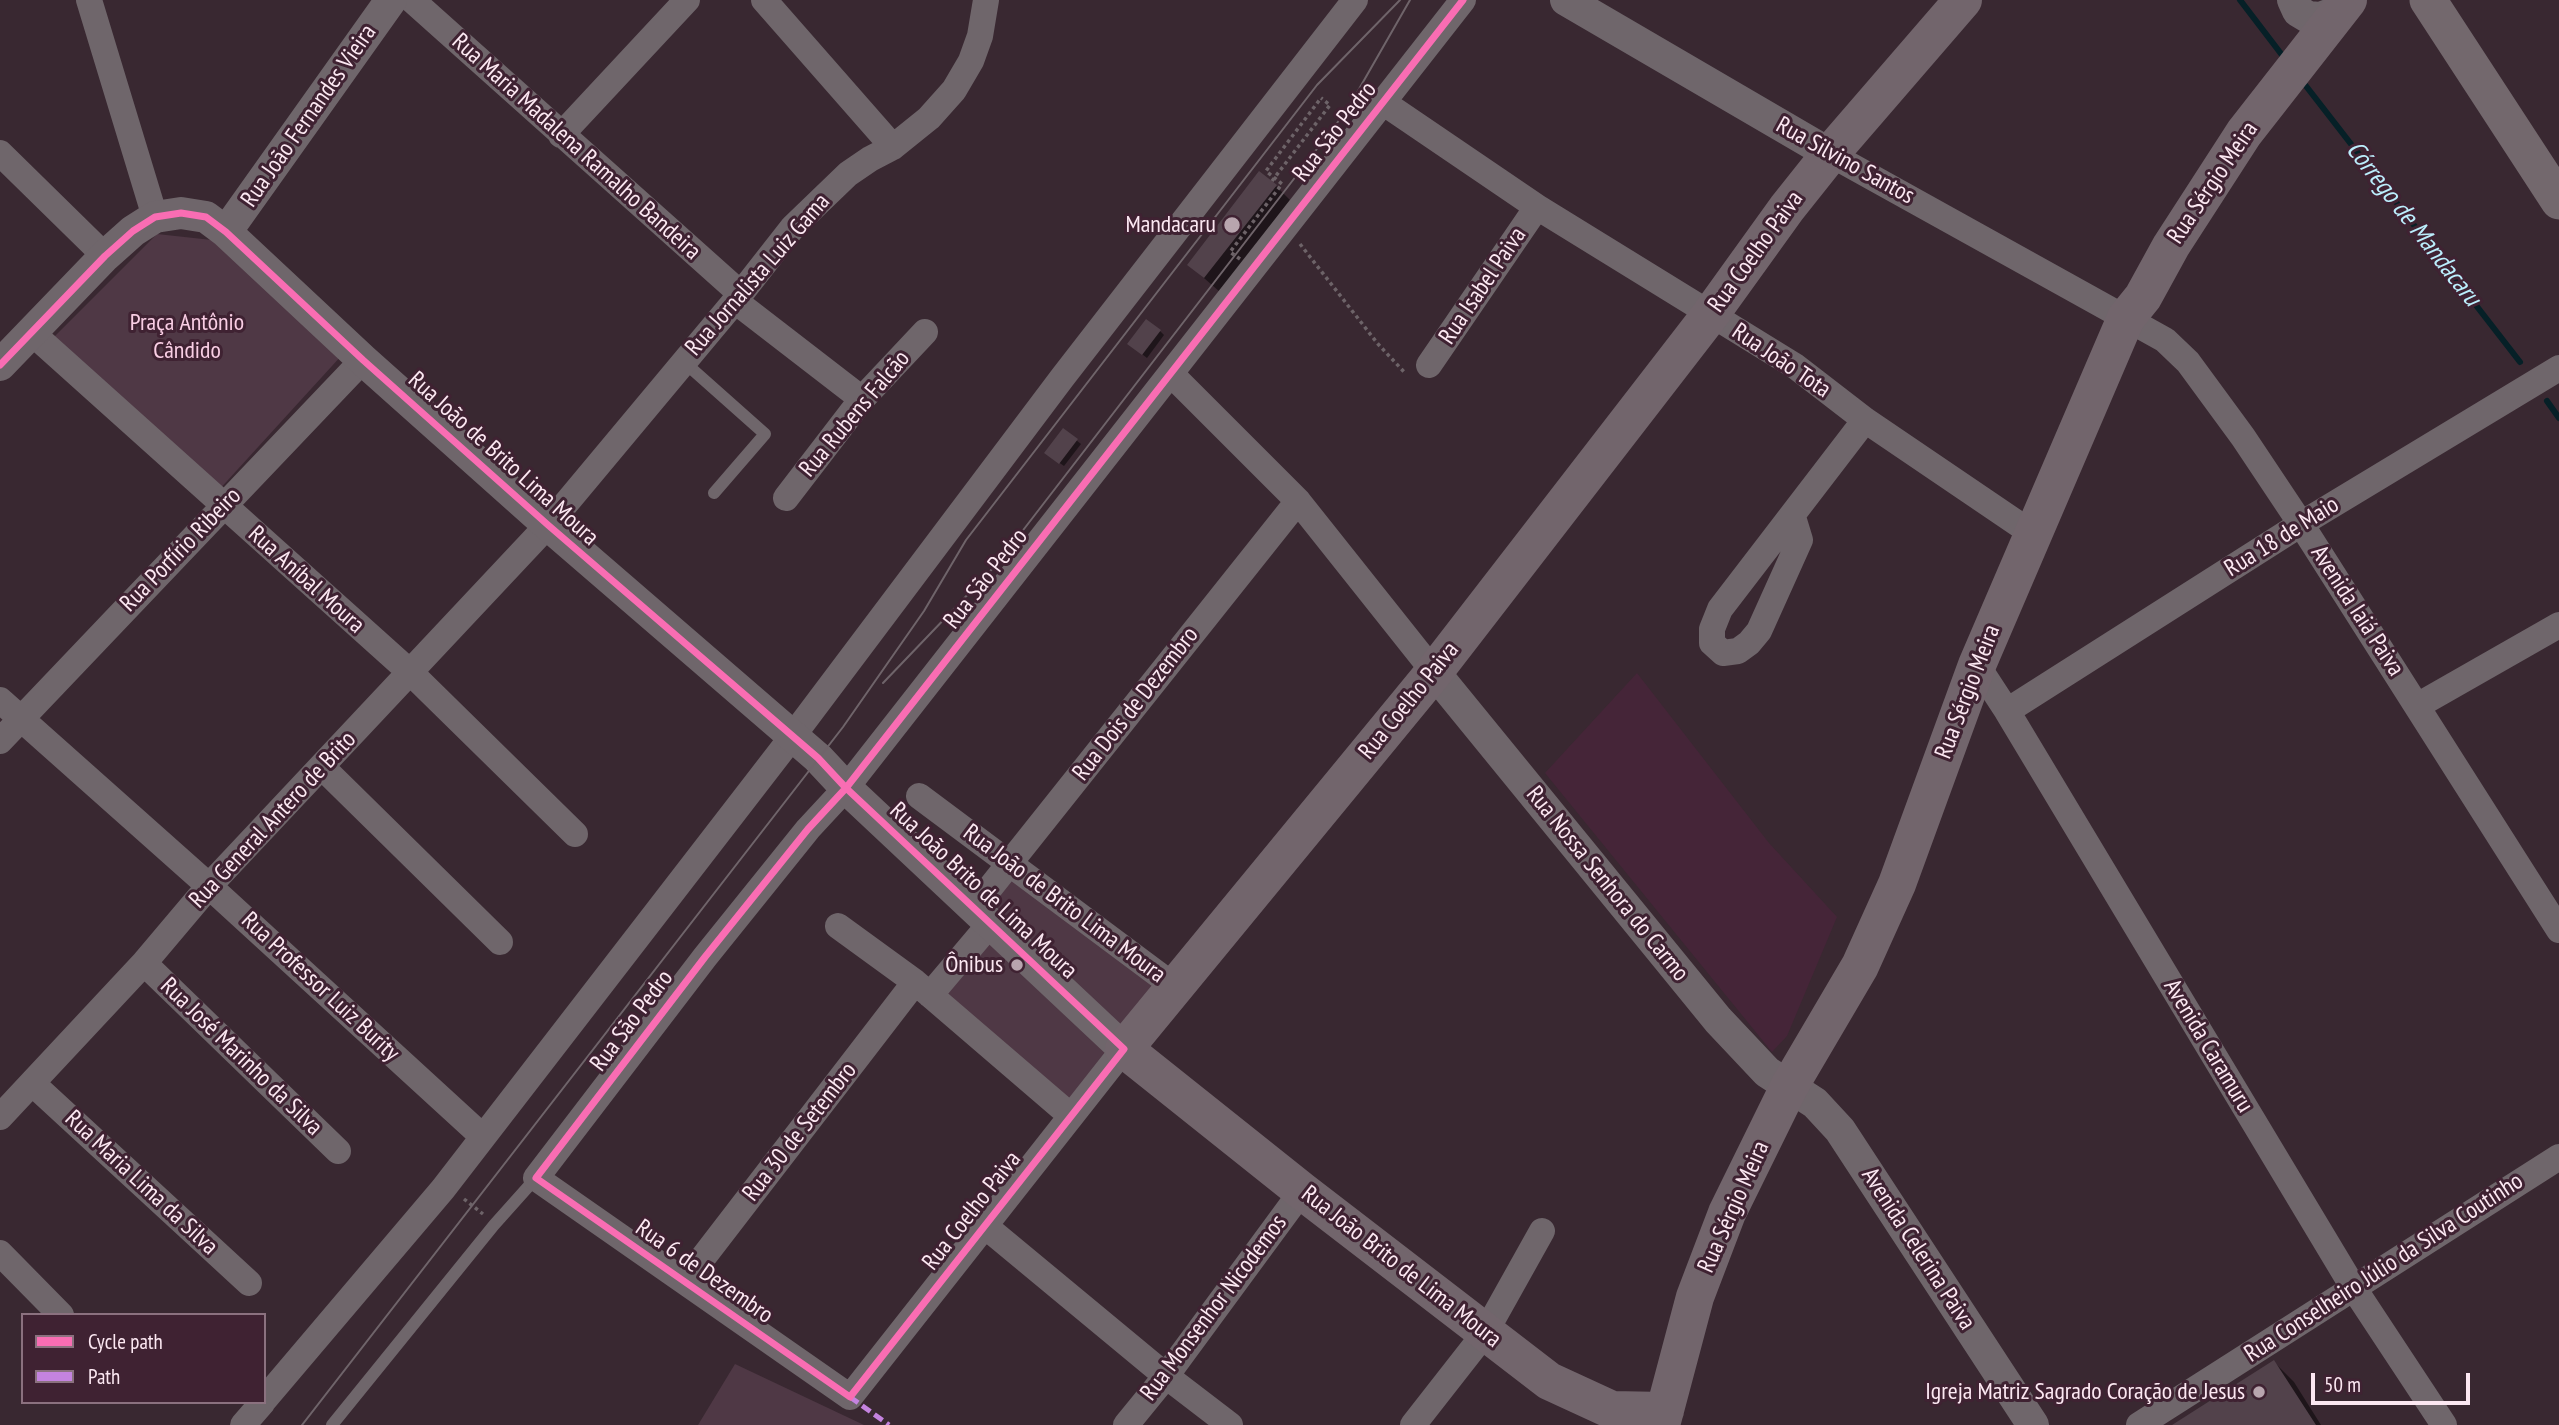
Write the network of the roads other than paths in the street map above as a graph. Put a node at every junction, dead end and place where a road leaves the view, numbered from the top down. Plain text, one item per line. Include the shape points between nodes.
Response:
1 (89, 0) edge
2 (391, 0) edge
3 (412, 0) edge
4 (687, 0) edge
5 (764, 0) edge
6 (986, 0) edge
7 (1355, 0) edge
8 (1463, 0) edge
9 (1566, 0) edge
10 (1963, 0) edge
11 (2293, 0) edge
12 (2428, 0) edge
13 (2349, 3) edge
14 (1384, 103) junction
15 (561, 135) junction
16 (893, 147) junction
17 (0, 153) edge
18 (1830, 154) junction
19 (2559, 201) edge
20 (1537, 206) junction
21 (155, 217) junction
22 (226, 232) junction
23 (105, 256) junction
24 (738, 297) junction
25 (1710, 315) junction
26 (2126, 318) junction
27 (31, 332) junction
28 (925, 332) dead end
29 (363, 360) junction
30 (683, 362) junction
31 (0, 365) edge
32 (1429, 365) road end
33 (2559, 368) edge
34 (1171, 375) junction
35 (862, 399) junction
36 (1865, 420) junction
37 (714, 493) dead end
38 (786, 498) dead end
39 (1298, 501) junction
40 (223, 506) junction
41 (1793, 517) junction
42 (2301, 524) junction
43 (548, 525) junction
44 (2034, 534) junction
45 (2559, 625) edge
46 (1977, 665) junction
47 (1434, 672) junction
48 (411, 673) junction
49 (0, 700) edge
50 (2417, 706) junction
51 (2007, 710) junction
52 (21, 718) junction
53 (792, 737) junction
54 (0, 741) edge
55 (818, 758) joint
56 (322, 767) junction
57 (846, 788) junction
58 (919, 796) dead end
59 (575, 834) dead end
60 (1011, 862) junction
61 (209, 886) junction
62 (982, 916) junction
63 (838, 926) dead end
64 (2559, 930) edge
65 (500, 942) dead end
66 (144, 963) junction
67 (1175, 987) junction
68 (922, 989) junction
69 (1124, 1049) junction
70 (32, 1083) junction
71 (1790, 1085) junction
72 (1071, 1116) junction
73 (0, 1117) edge
74 (482, 1136) junction
75 (338, 1151) dead end
76 (2559, 1157) edge
77 (536, 1178) junction
78 (1302, 1191) junction
79 (985, 1226) junction
80 (1542, 1231) dead end
81 (0, 1254) edge
82 (685, 1281) junction
83 (249, 1283) dead end
84 (2353, 1287) junction
85 (59, 1313) edge
86 (1485, 1333) junction
87 (1166, 1376) junction
88 (1549, 1381) junction
89 (266, 1397) edge
90 (850, 1397) joint
91 (260, 1404) edge
92 (1663, 1418) edge
93 (243, 1425) edge
94 (332, 1425) edge
95 (1126, 1425) edge
96 (1230, 1425) edge
97 (1413, 1425) edge
98 (1587, 1425) edge
99 (2033, 1425) edge
100 (2140, 1425) edge
101 (2444, 1425) edge

1 - 21 street
2 - 22 street, Rua João Fernandes Vieira
3 - 15 street, Rua Maria Madalena Ramalho Bandeira
4 - 15 street
5 - 16 street
6 - 16 street, Rua Jornalista Luiz Gama via 980,36 954,90
7 - 53 street, Rua São Pedro
8 - 14 street, Rua São Pedro
9 - 18 street, Rua Silvino Santos
10 - 18 main road, Rua Coelho Paiva
11 - 13 street via 2298,11 2320,18
12 - 19 main road
13 - 26 main road, Rua Sérgio Meira via 2244,133
14 - 20 street, Rua João Tota
14 - 34 street, Rua São Pedro
15 - 24 street, Rua Maria Madalena Ramalho Bandeira
16 - 24 street, Rua Jornalista Luiz Gama via 821,197
17 - 23 street
18 - 25 main road, Rua Coelho Paiva
18 - 26 street, Rua Silvino Santos
20 - 25 street, Rua João Tota
20 - 32 street, Rua Isabel Paiva
21 - 22 street, Rua João de Brito Lima Moura via 181,213 206,217
21 - 23 street
22 - 29 street, Rua João de Brito Lima Moura
23 - 27 street
24 - 30 street, Rua Jornalista Luiz Gama
24 - 35 street, Rua Maria Madalena Ramalho Bandeira
25 - 36 street, Rua João Tota via 1795,366
25 - 47 main road, Rua Coelho Paiva
26 - 42 street, Avenida Iaiá Paiva via 2165,340 2188,362
26 - 44 main road, Rua Sérgio Meira
27 - 31 street
27 - 40 street, Rua Aníbal Moura
28 - 35 street, Rua Rubens Falcão
29 - 40 street, Rua Porfírio Ribeiro
29 - 43 street, Rua João de Brito Lima Moura
30 - 37 lane via 765,434
30 - 43 street, Rua Jornalista Luiz Gama
33 - 42 street, Rua 18 de Maio
34 - 39 street
34 - 57 street, Rua São Pedro
35 - 38 street, Rua Rubens Falcão
36 - 41 street
36 - 44 street, Rua João Tota
39 - 47 street
39 - 60 street, Rua Dois de Dezembro
40 - 48 street, Rua Aníbal Moura
40 - 52 street, Rua Porfírio Ribeiro
41 - 41 street via 1800,540 1759,631 1738,651 1723,653 1712,643 1720,610
42 - 50 street, Avenida Iaiá Paiva
42 - 51 street, Rua 18 de Maio
43 - 48 street, Rua General Antero de Brito
43 - 53 street, Rua João de Brito Lima Moura
44 - 46 main road, Rua Sérgio Meira
45 - 50 street
46 - 51 street, Avenida Caramuru
46 - 71 main road, Rua Sérgio Meira via 1898,884 1860,966
47 - 67 main road, Rua Coelho Paiva
47 - 71 street, Rua Nossa Senhora do Carmo via 1718,1020 1767,1072
48 - 56 street, Rua General Antero de Brito
48 - 59 street, Rua Aníbal Moura
49 - 52 street, Rua Professor Luiz Burity
50 - 64 street, Avenida Iaiá Paiva
51 - 84 street, Avenida Caramuru
52 - 54 street, Rua Porfírio Ribeiro
52 - 61 street, Rua Professor Luiz Burity
53 - 55 street, Rua João de Brito Lima Moura
53 - 74 street, Rua São Pedro
55 - 57 street, Rua João Brito de Lima Moura
56 - 61 street, Rua General Antero de Brito
56 - 65 street
57 - 62 street, Rua João Brito de Lima Moura
57 - 77 street, Rua São Pedro via 705,957
58 - 60 street, Rua João de Brito Lima Moura
60 - 62 street, Rua Dois de Dezembro
60 - 67 street, Rua João de Brito Lima Moura
61 - 66 street, Rua General Antero de Brito
61 - 74 street, Rua Professor Luiz Burity
62 - 68 street, Rua 30 de Setembro
62 - 69 street, Rua João Brito de Lima Moura
63 - 68 street
66 - 70 street, Rua General Antero de Brito
66 - 75 street, Rua José Marinho da Silva
67 - 69 main road, Rua Coelho Paiva
68 - 72 street
68 - 82 street, Rua 30 de Setembro
69 - 72 street, Rua Coelho Paiva
69 - 78 main road, Rua João Brito de Lima Moura
70 - 73 street, Rua General Antero de Brito
70 - 83 street, Rua Maria Lima da Silva
71 - 92 main road, Rua Sérgio Meira via 1727,1213 1695,1297
71 - 99 street, Avenida Celerina Paiva via 1840,1130
72 - 79 street, Rua Coelho Paiva
74 - 89 street, Rua São Pedro via 443,1189
76 - 84 street, Rua Conselheiro Júlio da Silva Coutinho
77 - 82 street, Rua 6 de Dezembro
77 - 94 lane
78 - 86 main road, Rua João Brito de Lima Moura
78 - 87 street, Rua Monsenhor Nicodemos
79 - 87 street
79 - 90 street, Rua Coelho Paiva
80 - 86 street
81 - 85 street
82 - 90 street, Rua 6 de Dezembro
84 - 100 street, Rua Conselheiro Júlio da Silva Coutinho
84 - 101 street, Avenida Caramuru
86 - 88 main road, Rua João Brito de Lima Moura
86 - 97 street
87 - 95 street, Rua Monsenhor Nicodemos
87 - 96 street
88 - 92 main road via 1612,1410
88 - 98 main road
91 - 93 street, Rua São Pedro

